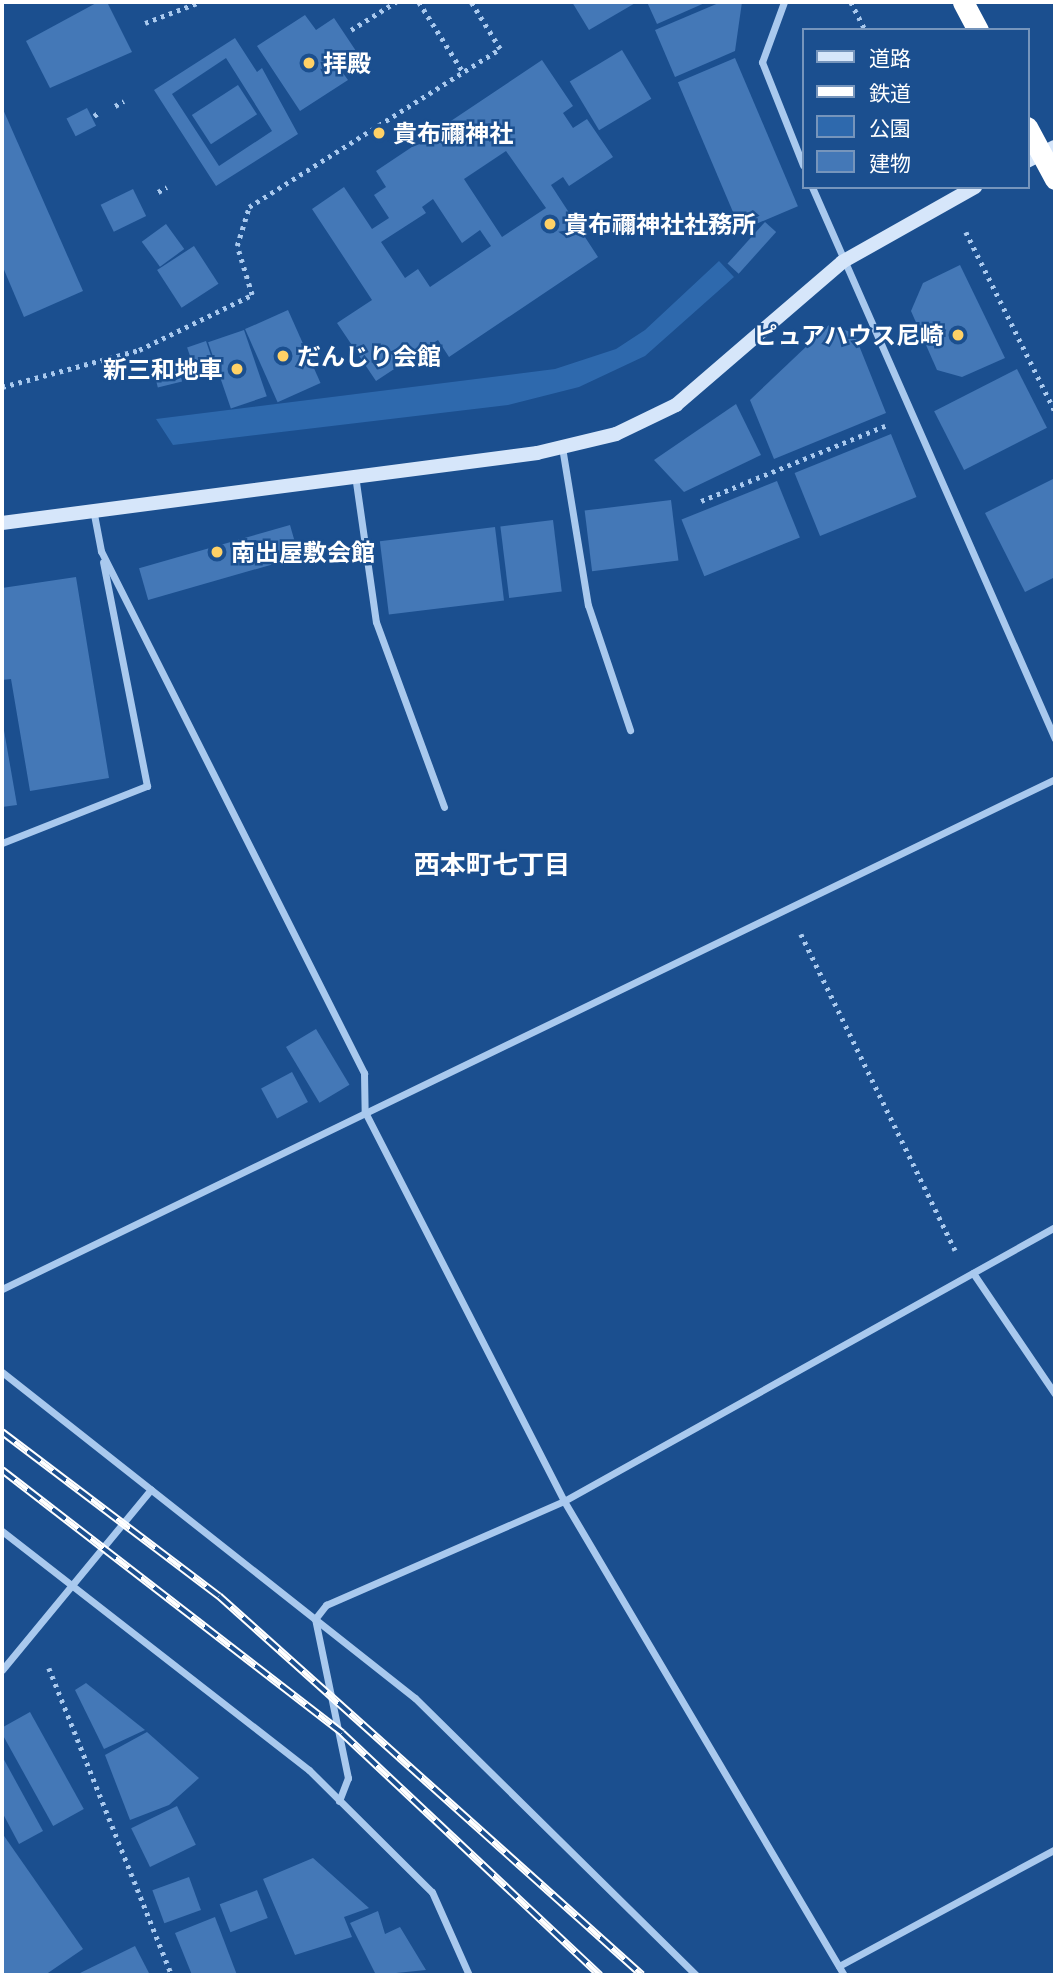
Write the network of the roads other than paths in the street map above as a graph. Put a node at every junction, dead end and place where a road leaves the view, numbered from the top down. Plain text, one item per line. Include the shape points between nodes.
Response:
1 (783, 2) edge
2 (964, 2) edge
3 (977, 28) edge
4 (1029, 131) edge
5 (1041, 154) edge
6 (802, 162) edge
7 (1055, 179) edge
8 (813, 189) edge
9 (971, 189) edge
10 (842, 262) junction
11 (562, 447) junction
12 (355, 475) junction
13 (93, 509) junction
14 (2, 523) edge
15 (101, 551) junction
16 (630, 730) dead end
17 (1055, 739) edge
18 (1055, 779) edge
19 (444, 807) dead end
20 (2, 843) edge
21 (366, 1112) junction
22 (1055, 1227) edge
23 (970, 1274) junction
24 (2, 1289) edge
25 (2, 1371) edge
26 (1055, 1394) edge
27 (151, 1489) junction
28 (564, 1501) junction
29 (2, 1531) edge
30 (74, 1586) junction
31 (315, 1619) junction
32 (2, 1670) edge
33 (340, 1801) junction
34 (1055, 1849) edge
35 (839, 1966) junction
36 (469, 1975) edge
37 (696, 1975) edge
38 (844, 1975) edge

1 - 6 street via 762,62
2 - 3 highway
4 - 5 highway
5 - 7 highway
8 - 10 street
9 - 10 street
10 - 11 street via 676,405 615,434
10 - 17 street
11 - 12 street
11 - 16 street via 588,605
12 - 13 street
12 - 19 street via 376,622
13 - 14 street
13 - 15 street
15 - 20 street via 147,786
15 - 21 street via 364,1073
18 - 21 street
21 - 24 street
21 - 28 street
22 - 23 street
23 - 26 street
23 - 28 street
25 - 27 street
27 - 30 street
27 - 31 street
28 - 31 street via 326,1605
28 - 35 street
29 - 30 street
30 - 32 street
30 - 33 street via 309,1770
31 - 33 street via 348,1778
31 - 37 street via 415,1698
33 - 36 street via 432,1892
34 - 35 street
35 - 38 street

